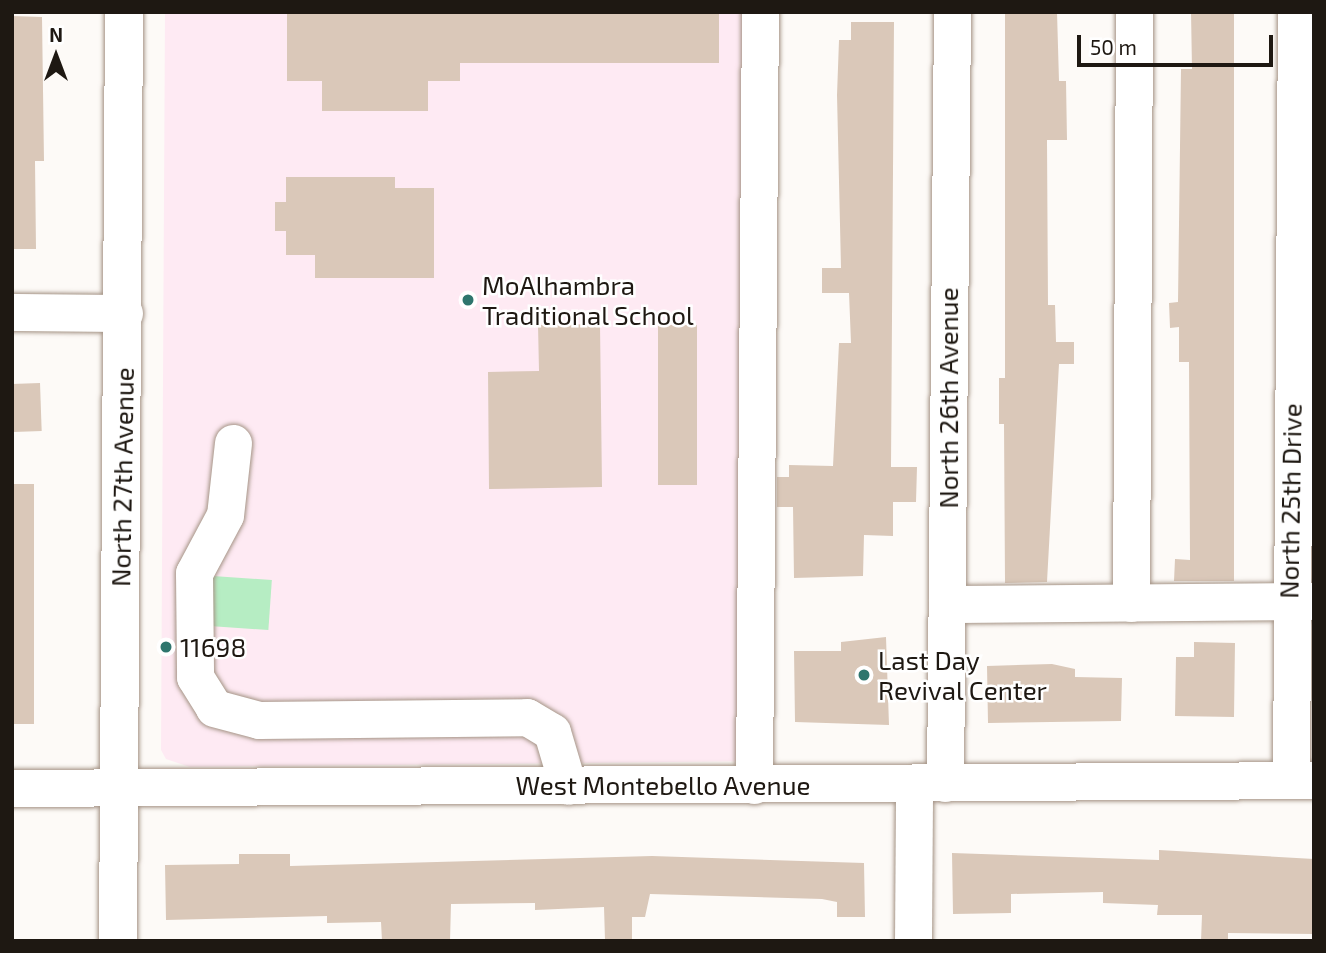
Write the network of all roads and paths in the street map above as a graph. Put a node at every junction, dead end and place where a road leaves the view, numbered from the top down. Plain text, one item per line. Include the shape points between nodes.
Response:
1 (124, 12) edge
2 (760, 12) edge
3 (952, 12) edge
4 (1134, 12) edge
5 (1296, 12) edge
6 (12, 312) edge
7 (124, 313) junction
8 (233, 443) dead end
9 (1301, 601) edge
10 (1131, 603) junction
11 (947, 604) junction
12 (1303, 780) edge
13 (930, 783) junction
14 (754, 785) junction
15 (568, 786) junction
16 (117, 787) junction
17 (12, 788) edge
18 (118, 941) edge
19 (913, 941) edge

1 - 7 main road, North 27th Avenue
2 - 14 street
3 - 11 street, North 26th Avenue
4 - 10 street
5 - 9 street, North 25th Drive
6 - 7 street
7 - 16 main road, North 27th Avenue
8 - 15 street via 225,515 194,573 195,677 214,708 259,720 527,717 552,732
9 - 10 street
9 - 12 street, North 25th Drive
10 - 11 street
11 - 13 street, North 26th Avenue
12 - 13 street, West Montebello Avenue
13 - 14 street, West Montebello Avenue
13 - 19 street, North 26th Avenue
14 - 15 street, West Montebello Avenue
15 - 16 street, West Montebello Avenue
16 - 17 street, West Montebello Avenue
16 - 18 main road, North 27th Avenue

